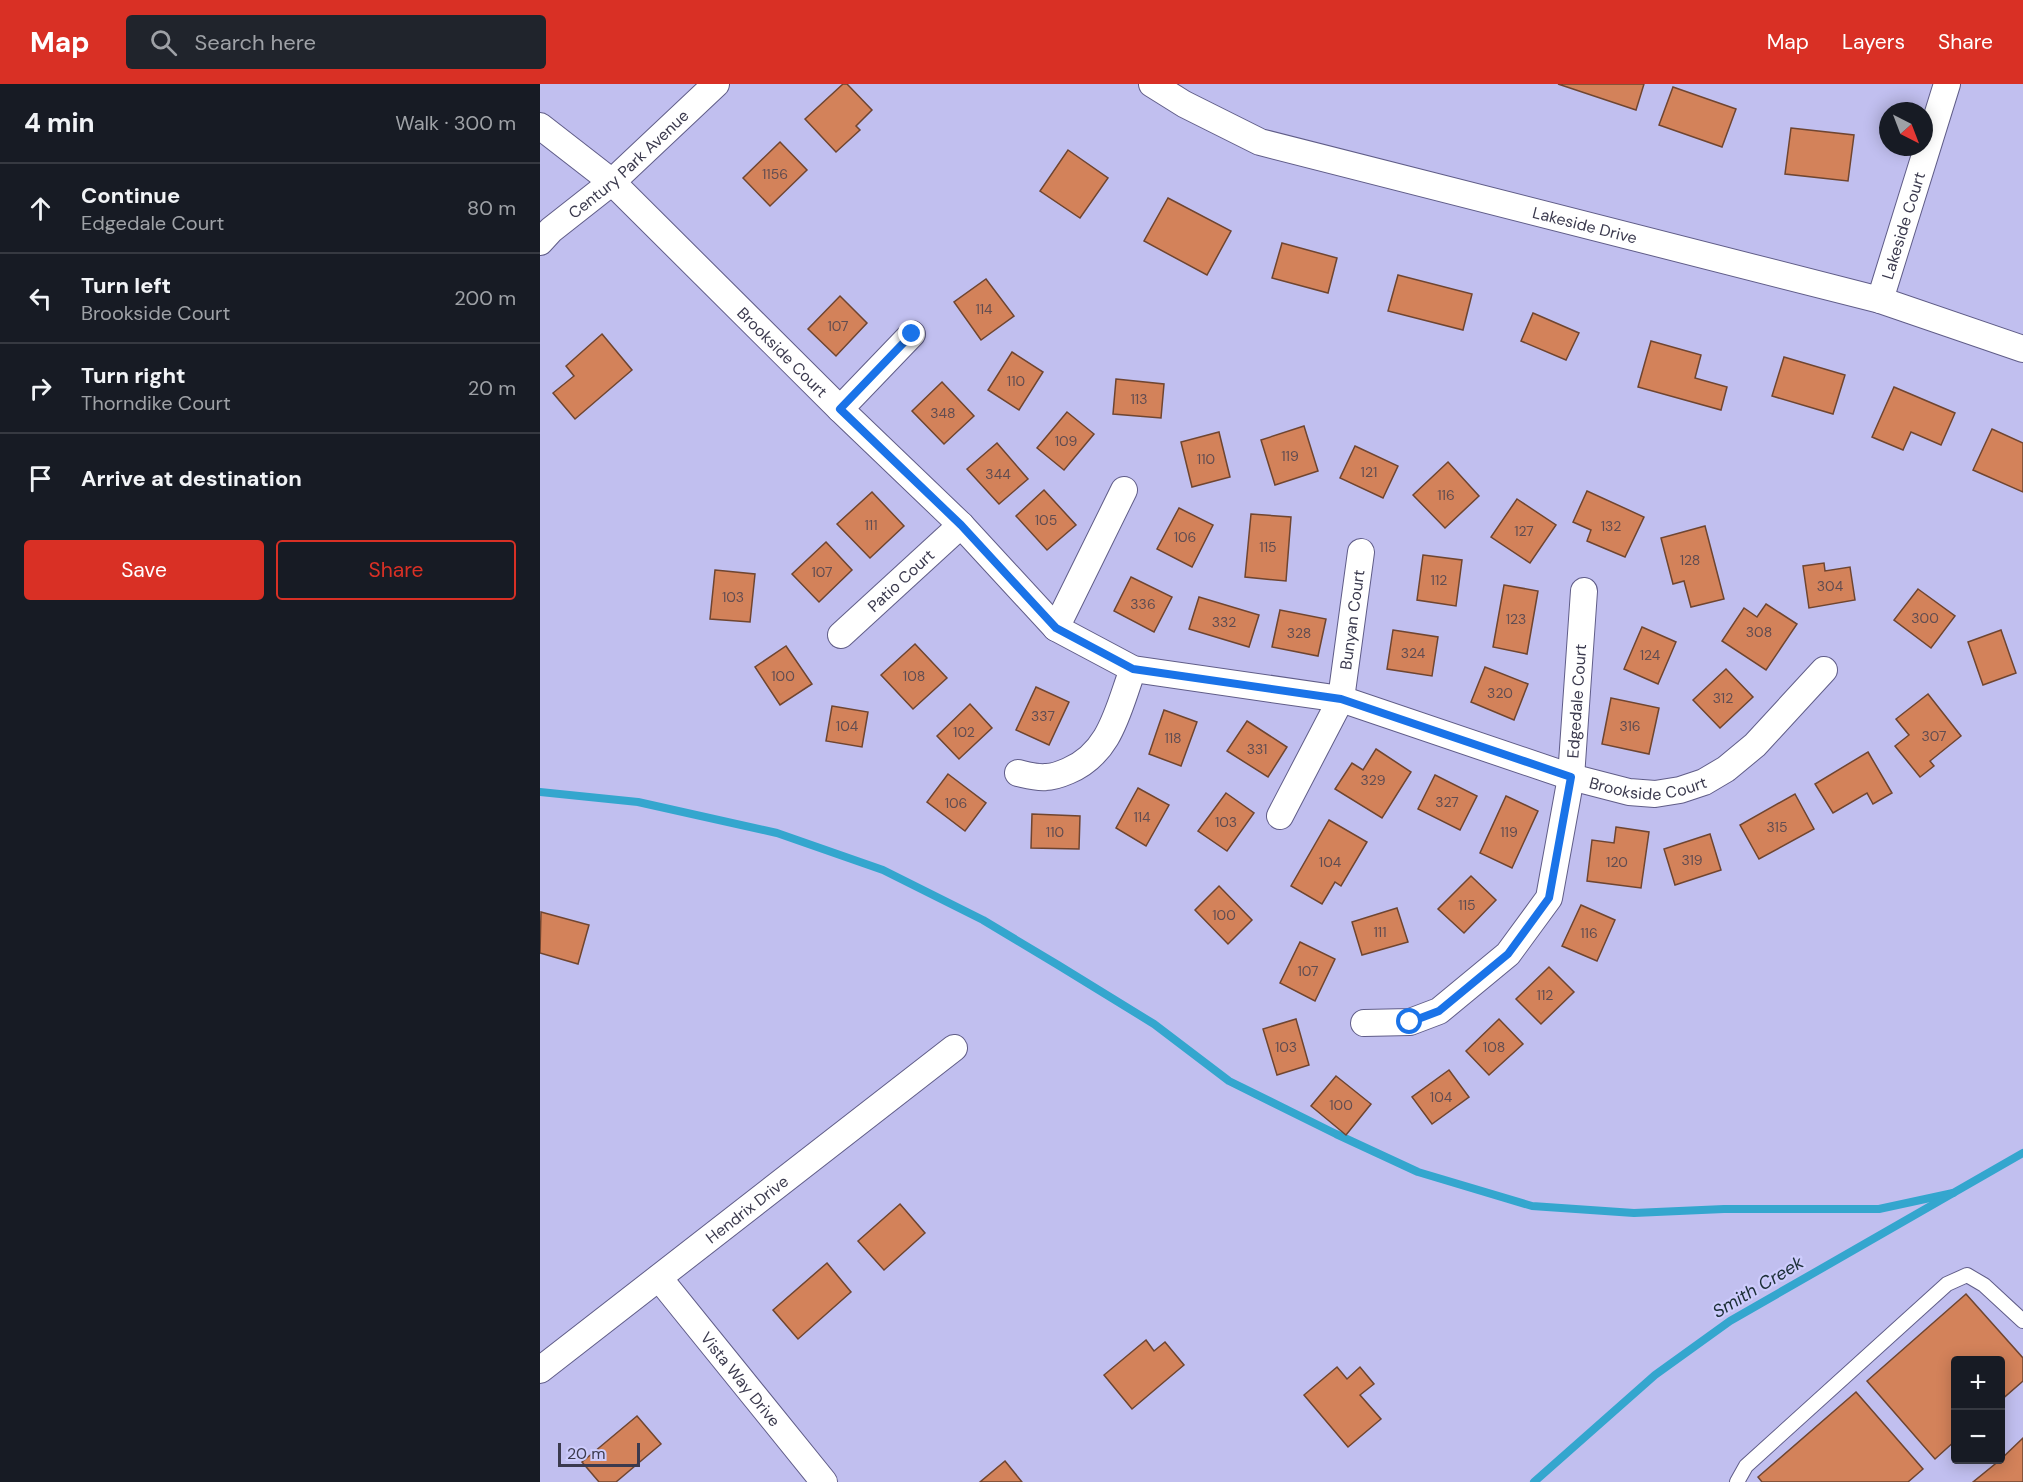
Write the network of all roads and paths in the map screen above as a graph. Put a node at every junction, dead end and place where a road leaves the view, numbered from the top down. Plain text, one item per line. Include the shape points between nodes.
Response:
1 (716, 84) edge
2 (1152, 84) edge
3 (1947, 84) edge
4 (540, 126) edge
5 (612, 182) junction
6 (540, 242) edge
7 (1880, 300) junction
8 (912, 334) dead end
9 (2023, 349) edge
10 (840, 409) junction
11 (1124, 490) dead end
12 (961, 525) junction
13 (1361, 552) dead end
14 (1584, 591) dead end
15 (1056, 628) junction
16 (841, 634) dead end
17 (1133, 669) junction
18 (1824, 670) dead end
19 (1341, 699) junction
20 (1018, 773) dead end
21 (1571, 777) junction
22 (1280, 816) dead end
23 (1364, 1023) dead end
24 (954, 1048) dead end
25 (659, 1278) junction
26 (2023, 1321) edge
27 (540, 1370) edge
28 (824, 1482) edge
29 (1737, 1482) edge

1 - 5 street, Century Park Avenue
2 - 7 street, Lakeside Drive via 1260,142
3 - 7 street, Lakeside Court
4 - 5 street, Brookside Court
5 - 6 street, Century Park Avenue
5 - 10 street, Brookside Court
7 - 9 street, Lakeside Drive
8 - 10 street
10 - 12 street, Brookside Court
11 - 15 street
12 - 15 street, Brookside Court
12 - 16 street, Patio Court
13 - 19 street, Bunyan Court
14 - 21 street, Edgedale Court
15 - 17 street, Brookside Court
17 - 19 street, Brookside Court
17 - 20 street via 1112,728 1090,759 1056,776
18 - 21 street, Brookside Court via 1755,745 1704,782 1655,794 1629,792
19 - 21 street, Brookside Court
19 - 22 street, Bunyan Court
21 - 23 street, Edgedale Court via 1549,898 1508,954 1439,1011 1410,1022
24 - 25 street, Hendrix Drive
25 - 27 street, Hendrix Drive
25 - 28 street, Vista Way Drive
26 - 29 lane via 1984,1285 1967,1275 1947,1284 1746,1466

